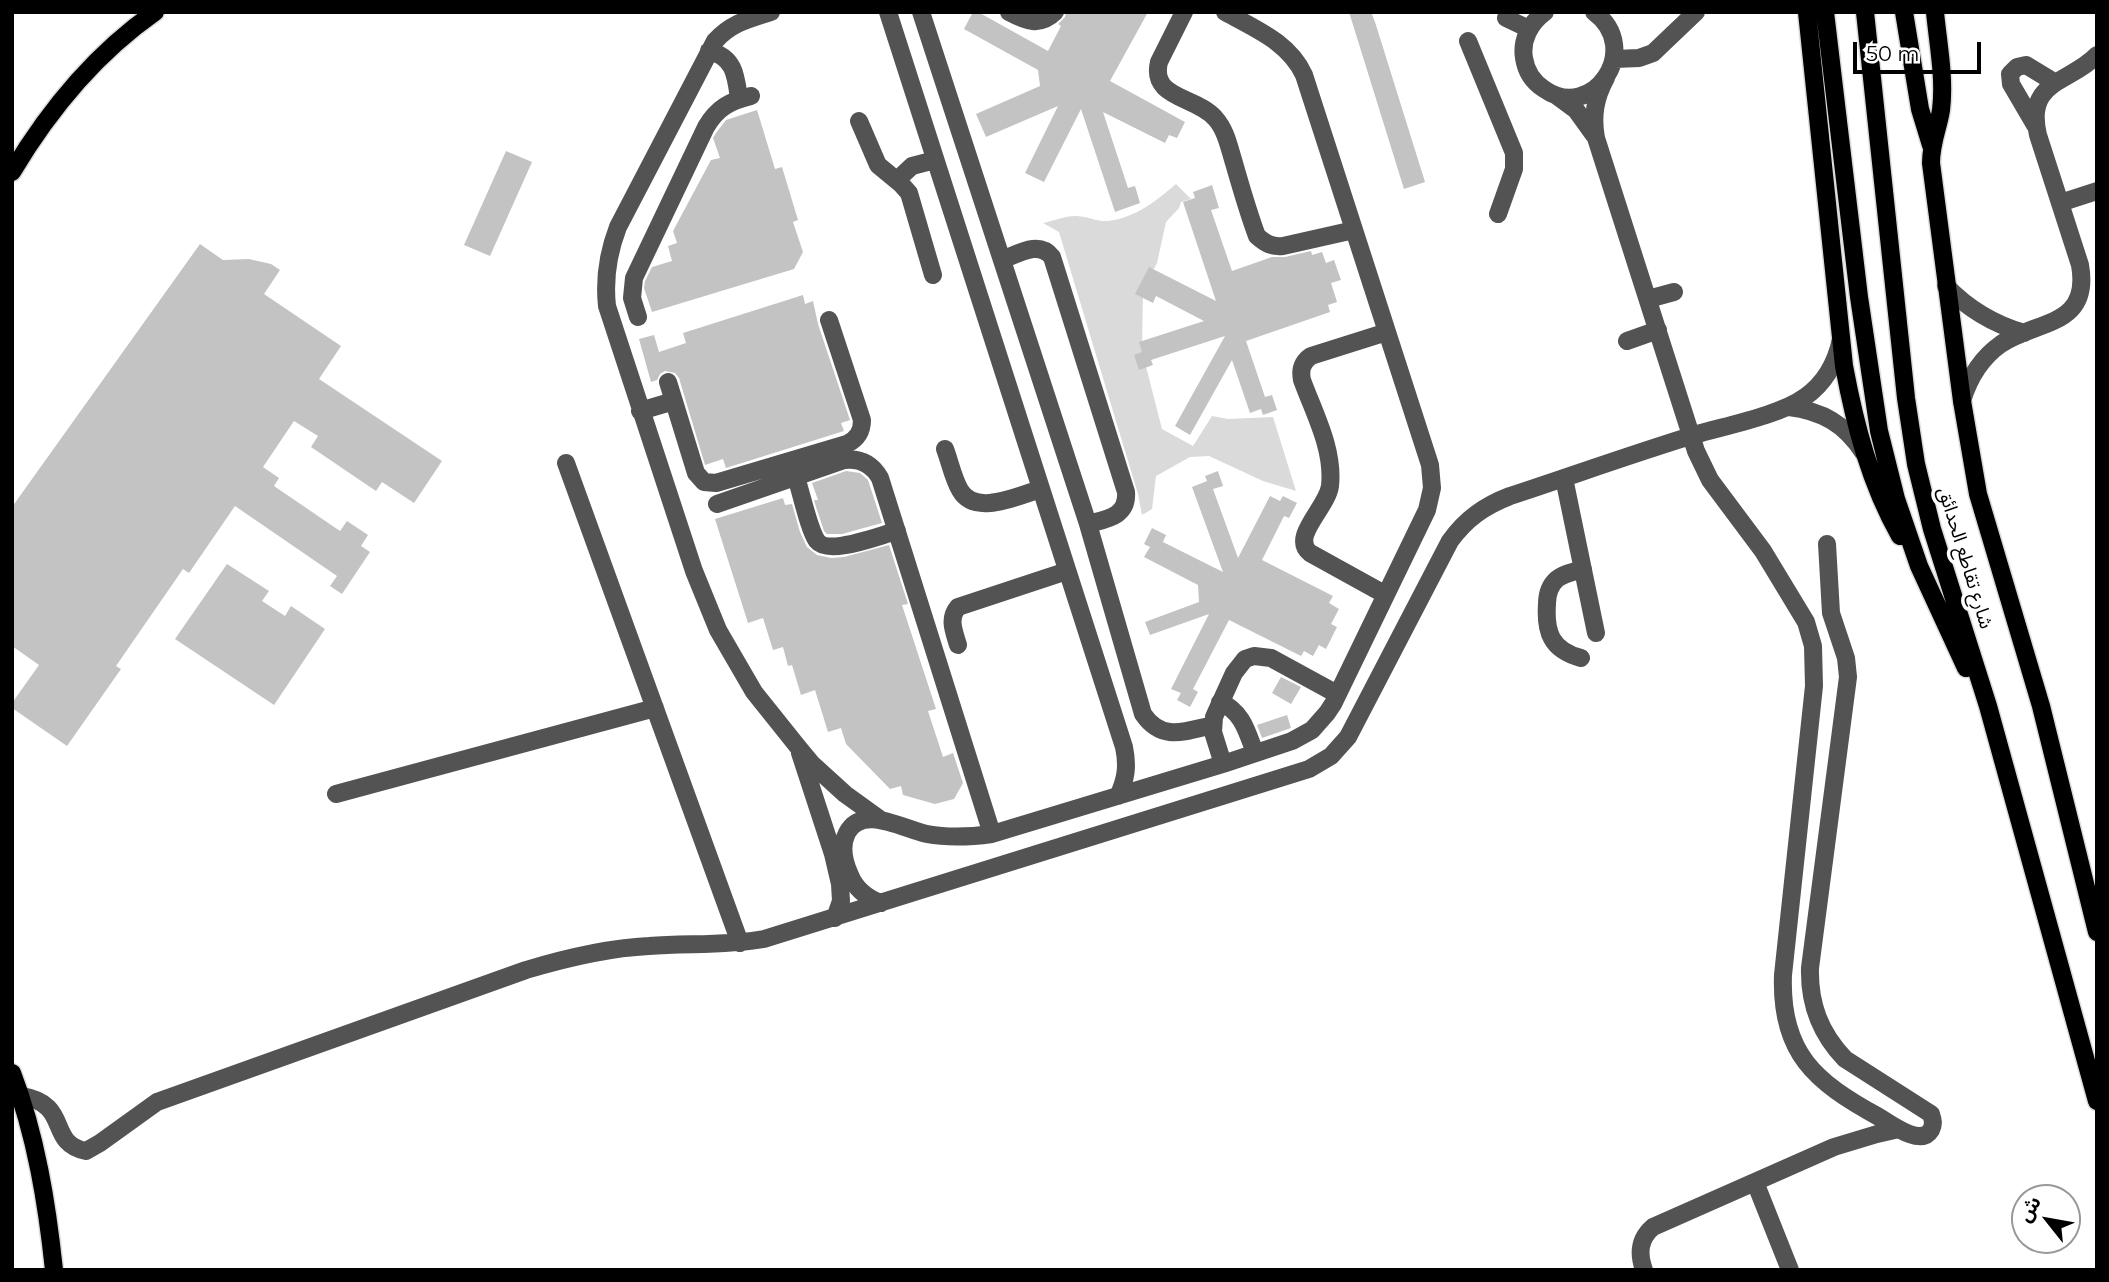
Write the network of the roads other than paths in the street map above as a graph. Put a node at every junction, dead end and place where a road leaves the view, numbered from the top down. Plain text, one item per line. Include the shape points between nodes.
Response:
1 (155, 12) edge
2 (771, 12) edge
3 (888, 12) edge
4 (1009, 12) edge
5 (1055, 12) edge
6 (1184, 12) edge
7 (1225, 12) edge
8 (1545, 12) edge
9 (1594, 12) edge
10 (1696, 12) edge
11 (1807, 12) edge
12 (1825, 12) edge
13 (1865, 12) edge
14 (1904, 12) edge
15 (1935, 12) edge
16 (923, 13) edge
17 (1506, 18) dead end
18 (1529, 29) junction
19 (1468, 41) dead end
20 (709, 51) junction
21 (2097, 55) edge
22 (1615, 59) junction
23 (1606, 78) junction
24 (2054, 82) junction
25 (1558, 96) junction
26 (859, 121) dead end
27 (2035, 125) junction
28 (1596, 138) junction
29 (1931, 145) junction
30 (937, 165) junction
31 (12, 172) edge
32 (901, 184) junction
33 (2097, 191) edge
34 (2060, 203) junction
35 (1499, 214) dead end
36 (1354, 230) junction
37 (1002, 260) junction
38 (933, 275) dead end
39 (1946, 286) junction
40 (1674, 292) dead end
41 (1648, 299) junction
42 (638, 317) dead end
43 (829, 320) dead end
44 (1658, 330) junction
45 (1387, 332) junction
46 (2024, 333) junction
47 (1841, 336) junction
48 (1627, 341) dead end
49 (668, 382) dead end
50 (674, 401) junction
51 (1962, 401) junction
52 (1789, 407) junction
53 (640, 411) junction
54 (1692, 436) junction
55 (945, 449) dead end
56 (1864, 453) junction
57 (566, 463) dead end
58 (796, 477) junction
59 (1564, 478) junction
60 (1041, 489) junction
61 (717, 504) dead end
62 (1088, 524) junction
63 (897, 531) junction
64 (1828, 544) dead end
65 (1919, 566) junction
66 (1583, 569) junction
67 (1067, 570) junction
68 (1386, 596) junction
69 (1835, 626) junction
70 (1596, 633) dead end
71 (1811, 634) junction
72 (958, 645) dead end
73 (1581, 658) dead end
74 (1337, 694) junction
75 (1220, 702) junction
76 (1988, 706) junction
77 (655, 708) junction
78 (1213, 725) junction
79 (797, 747) junction
80 (1255, 754) junction
81 (1223, 764) junction
82 (336, 794) dead end
83 (845, 794) junction
84 (1118, 796) junction
85 (821, 818) junction
86 (881, 820) junction
87 (992, 834) junction
88 (840, 864) junction
89 (881, 903) junction
90 (835, 918) junction
91 (2097, 932) edge
92 (740, 943) junction
93 (1835, 1048) junction
94 (1806, 1063) junction
95 (12, 1073) edge
96 (21, 1096) junction
97 (2097, 1101) edge
98 (1899, 1129) junction
99 (1755, 1182) junction
100 (54, 1270) edge
101 (1644, 1270) edge
102 (1790, 1270) edge

1 - 31 main road via 70,89
2 - 20 street via 730,26
3 - 30 street
4 - 5 street via 1032,22 1046,20
6 - 36 street via 1158,62 1158,80 1171,93 1205,108 1219,122 1257,236 1273,247
7 - 36 street via 1282,45 1300,67
8 - 18 street
9 - 22 street via 1613,37
10 - 22 street via 1653,53
11 - 47 main road
12 - 65 main road via 1873,396 1887,465
13 - 76 main road, شارع تقاطع الحدائق via 1916,464
14 - 29 main road via 1920,109
15 - 29 main road, شارع تقاطع الحدائق via 1942,90
16 - 37 street
17 - 18 street
18 - 25 street via 1525,64 1537,84
19 - 35 street via 1514,153 1514,169
20 - 42 street via 731,64 745,97 712,117 637,268 632,288
20 - 53 street via 625,212 608,258 607,306
21 - 24 street
22 - 23 street
23 - 25 street via 1579,96
23 - 28 street via 1594,113
24 - 27 street via 2037,106
24 - 27 street via 2026,65 2010,74 2011,84
25 - 28 street
26 - 32 street via 878,165
27 - 34 street
28 - 41 street
29 - 39 main road, شارع تقاطع الحدائق
30 - 32 street via 912,166
30 - 60 street
32 - 38 street via 909,193
33 - 34 street
34 - 46 street via 2080,265 2081,288 2062,317
36 - 45 street
37 - 62 street
37 - 62 street via 1037,248 1052,257 1126,492 1122,511
39 - 46 street via 1981,316
39 - 51 main road, شارع تقاطع الحدائق
40 - 41 street
41 - 44 street
43 - 50 street via 862,420 852,441 710,483 696,473
44 - 48 street
44 - 54 street
45 - 68 street via 1430,465 1432,488 1427,510
45 - 68 street via 1311,356 1301,369 1330,472 1327,496 1306,531 1304,545 1310,553
46 - 51 street via 1984,359
47 - 52 street via 1830,371 1812,392
47 - 56 main road via 1849,395
49 - 50 street
50 - 53 street
51 - 91 main road, شارع تقاطع الحدائق via 1978,494 2041,706
52 - 54 street
52 - 56 street via 1833,420
53 - 79 street via 718,630 754,692
54 - 59 street
54 - 71 street via 1710,480 1779,574
55 - 60 street via 960,490 972,501 988,504
56 - 65 main road via 1892,522
57 - 77 street
58 - 61 street
58 - 63 street via 844,460 865,462 880,478
58 - 63 street via 814,535 825,547
59 - 66 street
59 - 89 street via 1495,502 1458,529 1348,737 1321,763
60 - 67 street
62 - 78 street via 1143,714 1157,730 1168,733
63 - 87 street
64 - 69 street
65 - 76 main road
66 - 70 street
66 - 73 street via 1555,581 1547,595 1546,621 1557,645
67 - 72 street via 958,607 952,620
67 - 84 street via 1124,747 1127,768
68 - 74 street
69 - 71 street
69 - 93 street via 1848,677 1810,982 1814,1011
71 - 94 street via 1814,685 1782,993 1789,1030
74 - 75 street via 1271,658 1254,656 1239,665
74 - 80 street via 1311,730
75 - 78 street
75 - 80 street via 1240,717
76 - 97 main road, شارع تقاطع الحدائق
77 - 82 street
77 - 92 street
78 - 81 street
79 - 83 street
79 - 85 street
80 - 81 street
81 - 84 street
83 - 85 street via 832,800
83 - 86 street
84 - 87 street
85 - 88 street
86 - 87 street via 928,834
86 - 88 street via 866,818 848,831
88 - 89 street via 861,892
88 - 90 street via 842,893
89 - 90 street
90 - 92 street
92 - 96 street via 608,950 526,970 157,1102 86,1151 73,1148 61,1135 52,1110 37,1098
93 - 94 street
93 - 98 street via 1857,1068 1931,1114 1932,1128 1922,1137
94 - 98 street via 1832,1089
95 - 96 main road
96 - 100 main road via 44,1194
98 - 99 street via 1834,1147
99 - 101 street via 1653,1227 1640,1247
99 - 102 street

